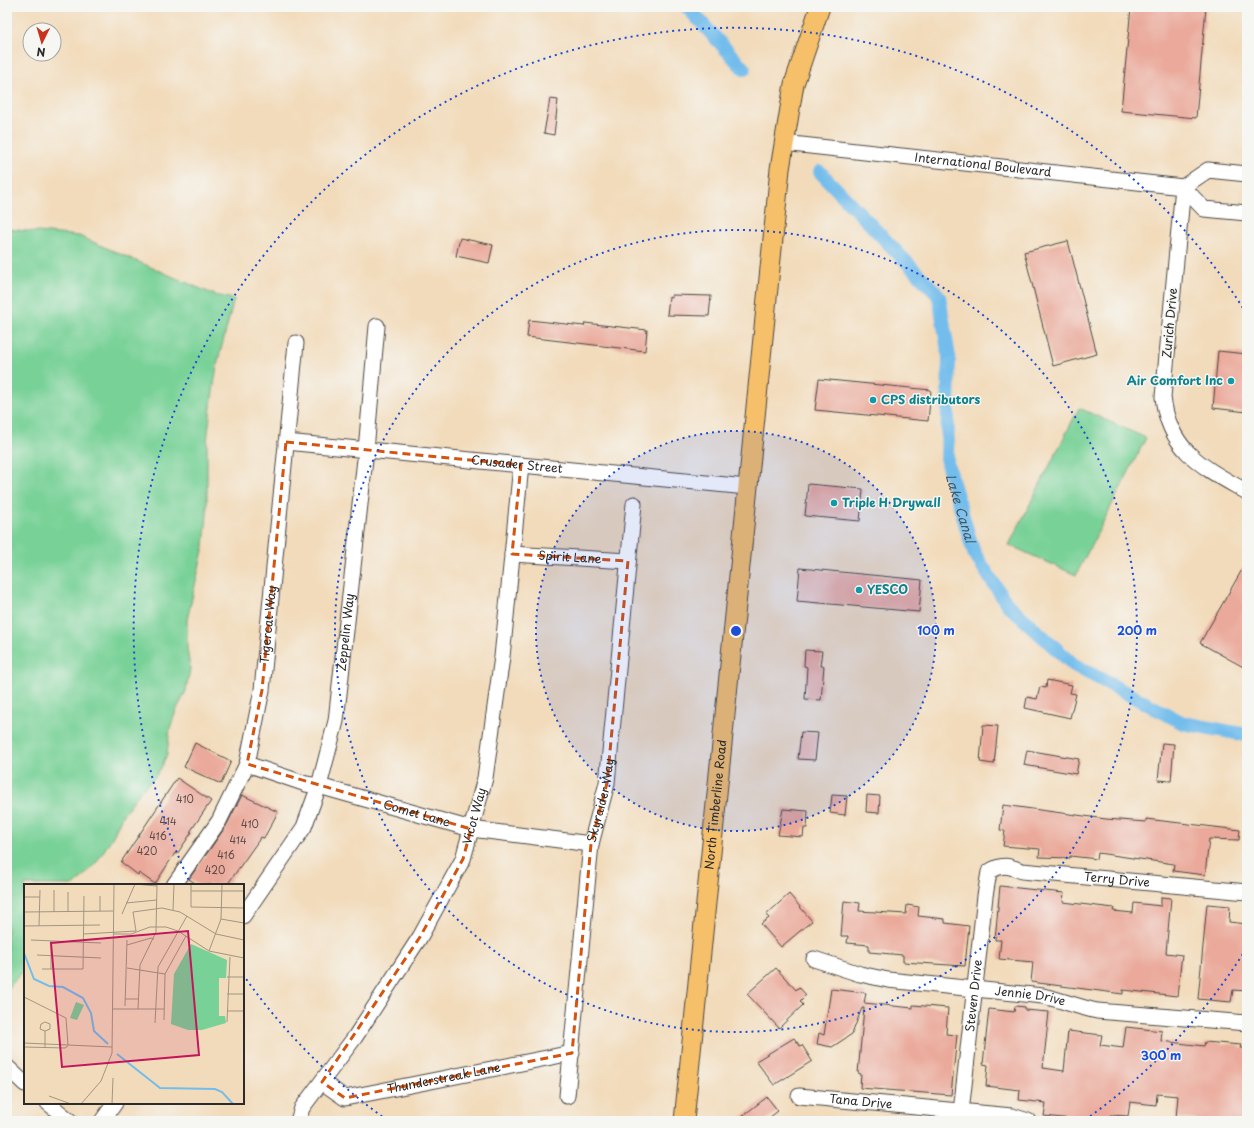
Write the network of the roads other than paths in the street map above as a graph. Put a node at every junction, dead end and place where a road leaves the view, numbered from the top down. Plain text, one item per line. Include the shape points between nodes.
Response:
1 (820, 7) edge
2 (783, 143) junction
3 (1247, 174) edge
4 (1183, 187) junction
5 (1247, 213) edge
6 (377, 326) dead end
7 (296, 343) dead end
8 (286, 442) junction
9 (366, 450) junction
10 (521, 465) junction
11 (747, 487) junction
12 (1247, 492) edge
13 (634, 504) dead end
14 (512, 554) junction
15 (628, 562) junction
16 (247, 764) junction
17 (319, 786) junction
18 (471, 829) junction
19 (591, 844) junction
20 (990, 872) joint
21 (175, 884) edge
22 (1247, 892) edge
23 (244, 915) edge
24 (814, 959) dead end
25 (975, 989) junction
26 (1247, 1022) edge
27 (572, 1053) junction
28 (7, 1067) edge
29 (322, 1082) junction
30 (24, 1083) edge
31 (568, 1096) dead end
32 (799, 1096) dead end
33 (49, 1104) edge
34 (114, 1104) edge
35 (961, 1116) edge
36 (70, 1121) edge
37 (102, 1121) edge
38 (298, 1121) edge
39 (684, 1121) edge
40 (1028, 1121) edge

1 - 2 main road, North Timberline Road via 794,84
2 - 4 street, International Boulevard
2 - 11 main road, North Timberline Road
3 - 4 street via 1208,170
4 - 5 street via 1204,209
4 - 12 street, Zurich Drive via 1163,397 1164,412 1175,438 1200,465
6 - 9 street, Zeppelin Way
7 - 8 street, Tigercat Way
8 - 9 street, Crusader Street
8 - 16 street, Tigercat Way via 262,690
9 - 10 street, Crusader Street
9 - 17 street, Zeppelin Way via 336,721
10 - 11 street, Crusader Street
10 - 14 street, Vicot Way
11 - 39 main road, North Timberline Road
13 - 15 street, Skyraider Way
14 - 15 street, Spirit Lane
14 - 18 street, Vicot Way via 502,656 485,778
15 - 19 street, Skyraider Way via 607,783
16 - 17 street, Comet Lane
16 - 21 street, Tigercat Way via 219,820
17 - 18 street, Comet Lane
17 - 23 street, Zeppelin Way via 304,827
18 - 19 street, Comet Lane
18 - 29 street, Vicot Way via 463,859 420,937 355,1038
19 - 27 street, Skyraider Way
20 - 22 street, Terry Drive via 998,866 1006,865 1022,871
20 - 25 street, Steven Drive
24 - 25 street, Jennie Drive via 888,980
25 - 26 street, Jennie Drive via 1043,996 1097,1011
25 - 35 street, Steven Drive
27 - 29 street, Thunderstreak Lane via 345,1098
27 - 31 street, Skyraider Way
28 - 30 street
29 - 38 street, Vicot Way via 302,1108
32 - 35 street, Tana Drive
33 - 36 street
34 - 37 street
35 - 40 street, Tana Drive via 1012,1116

